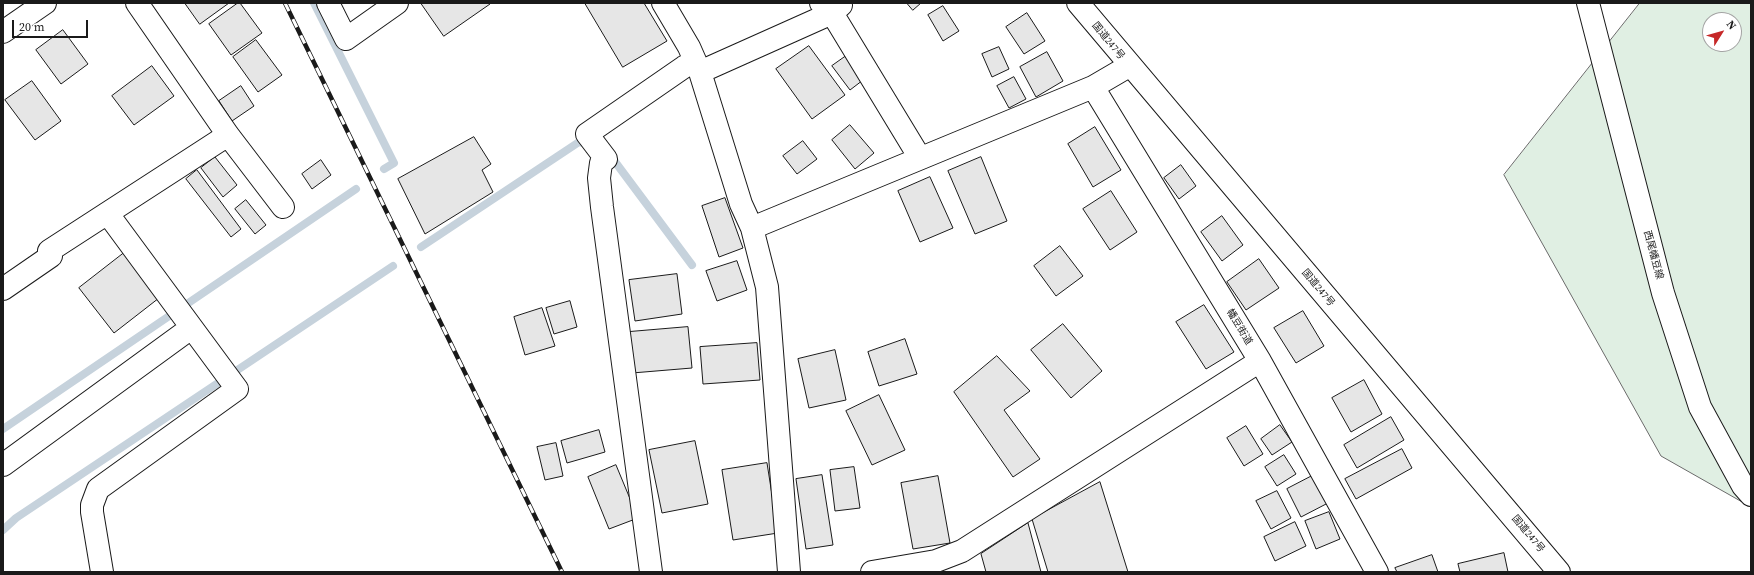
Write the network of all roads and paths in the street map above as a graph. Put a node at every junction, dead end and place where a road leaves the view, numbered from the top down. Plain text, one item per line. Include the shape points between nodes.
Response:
1 (45, 3) edge
2 (137, 3) edge
3 (328, 3) edge
4 (397, 3) edge
5 (663, 3) edge
6 (1078, 3) edge
7 (1588, 3) edge
8 (832, 6) edge
9 (3, 32) edge
10 (1129, 66) junction
11 (698, 67) junction
12 (1093, 87) junction
13 (228, 135) junction
14 (920, 158) junction
15 (283, 206) dead end
16 (108, 214) junction
17 (752, 228) junction
18 (3, 289) edge
19 (187, 324) junction
20 (1260, 361) junction
21 (3, 465) edge
22 (1751, 495) edge
23 (931, 566) edge
24 (102, 572) edge
25 (651, 572) edge
26 (789, 572) edge
27 (872, 572) edge
28 (1377, 572) edge
29 (1559, 572) edge

1 - 9 main road
2 - 13 main road
3 - 4 main road via 346,40
5 - 11 main road
6 - 10 main road, 国道247号
7 - 22 main road, 西尾幡豆線 via 1663,293 1700,407 1743,486
8 - 11 main road
8 - 14 main road
10 - 12 main road
10 - 29 main road, 国道247号
11 - 17 main road
11 - 25 main road via 684,67 588,134 606,159 601,162 599,178 602,207
12 - 14 main road
12 - 20 main road, 幡豆街道
13 - 15 main road
13 - 16 main road
14 - 17 main road
16 - 18 main road via 49,251 51,256
16 - 19 main road
17 - 26 main road via 768,295
19 - 21 main road
19 - 24 main road via 237,389 98,489 92,512
20 - 23 main road via 962,552
20 - 28 main road, 幡豆街道
23 - 27 main road

